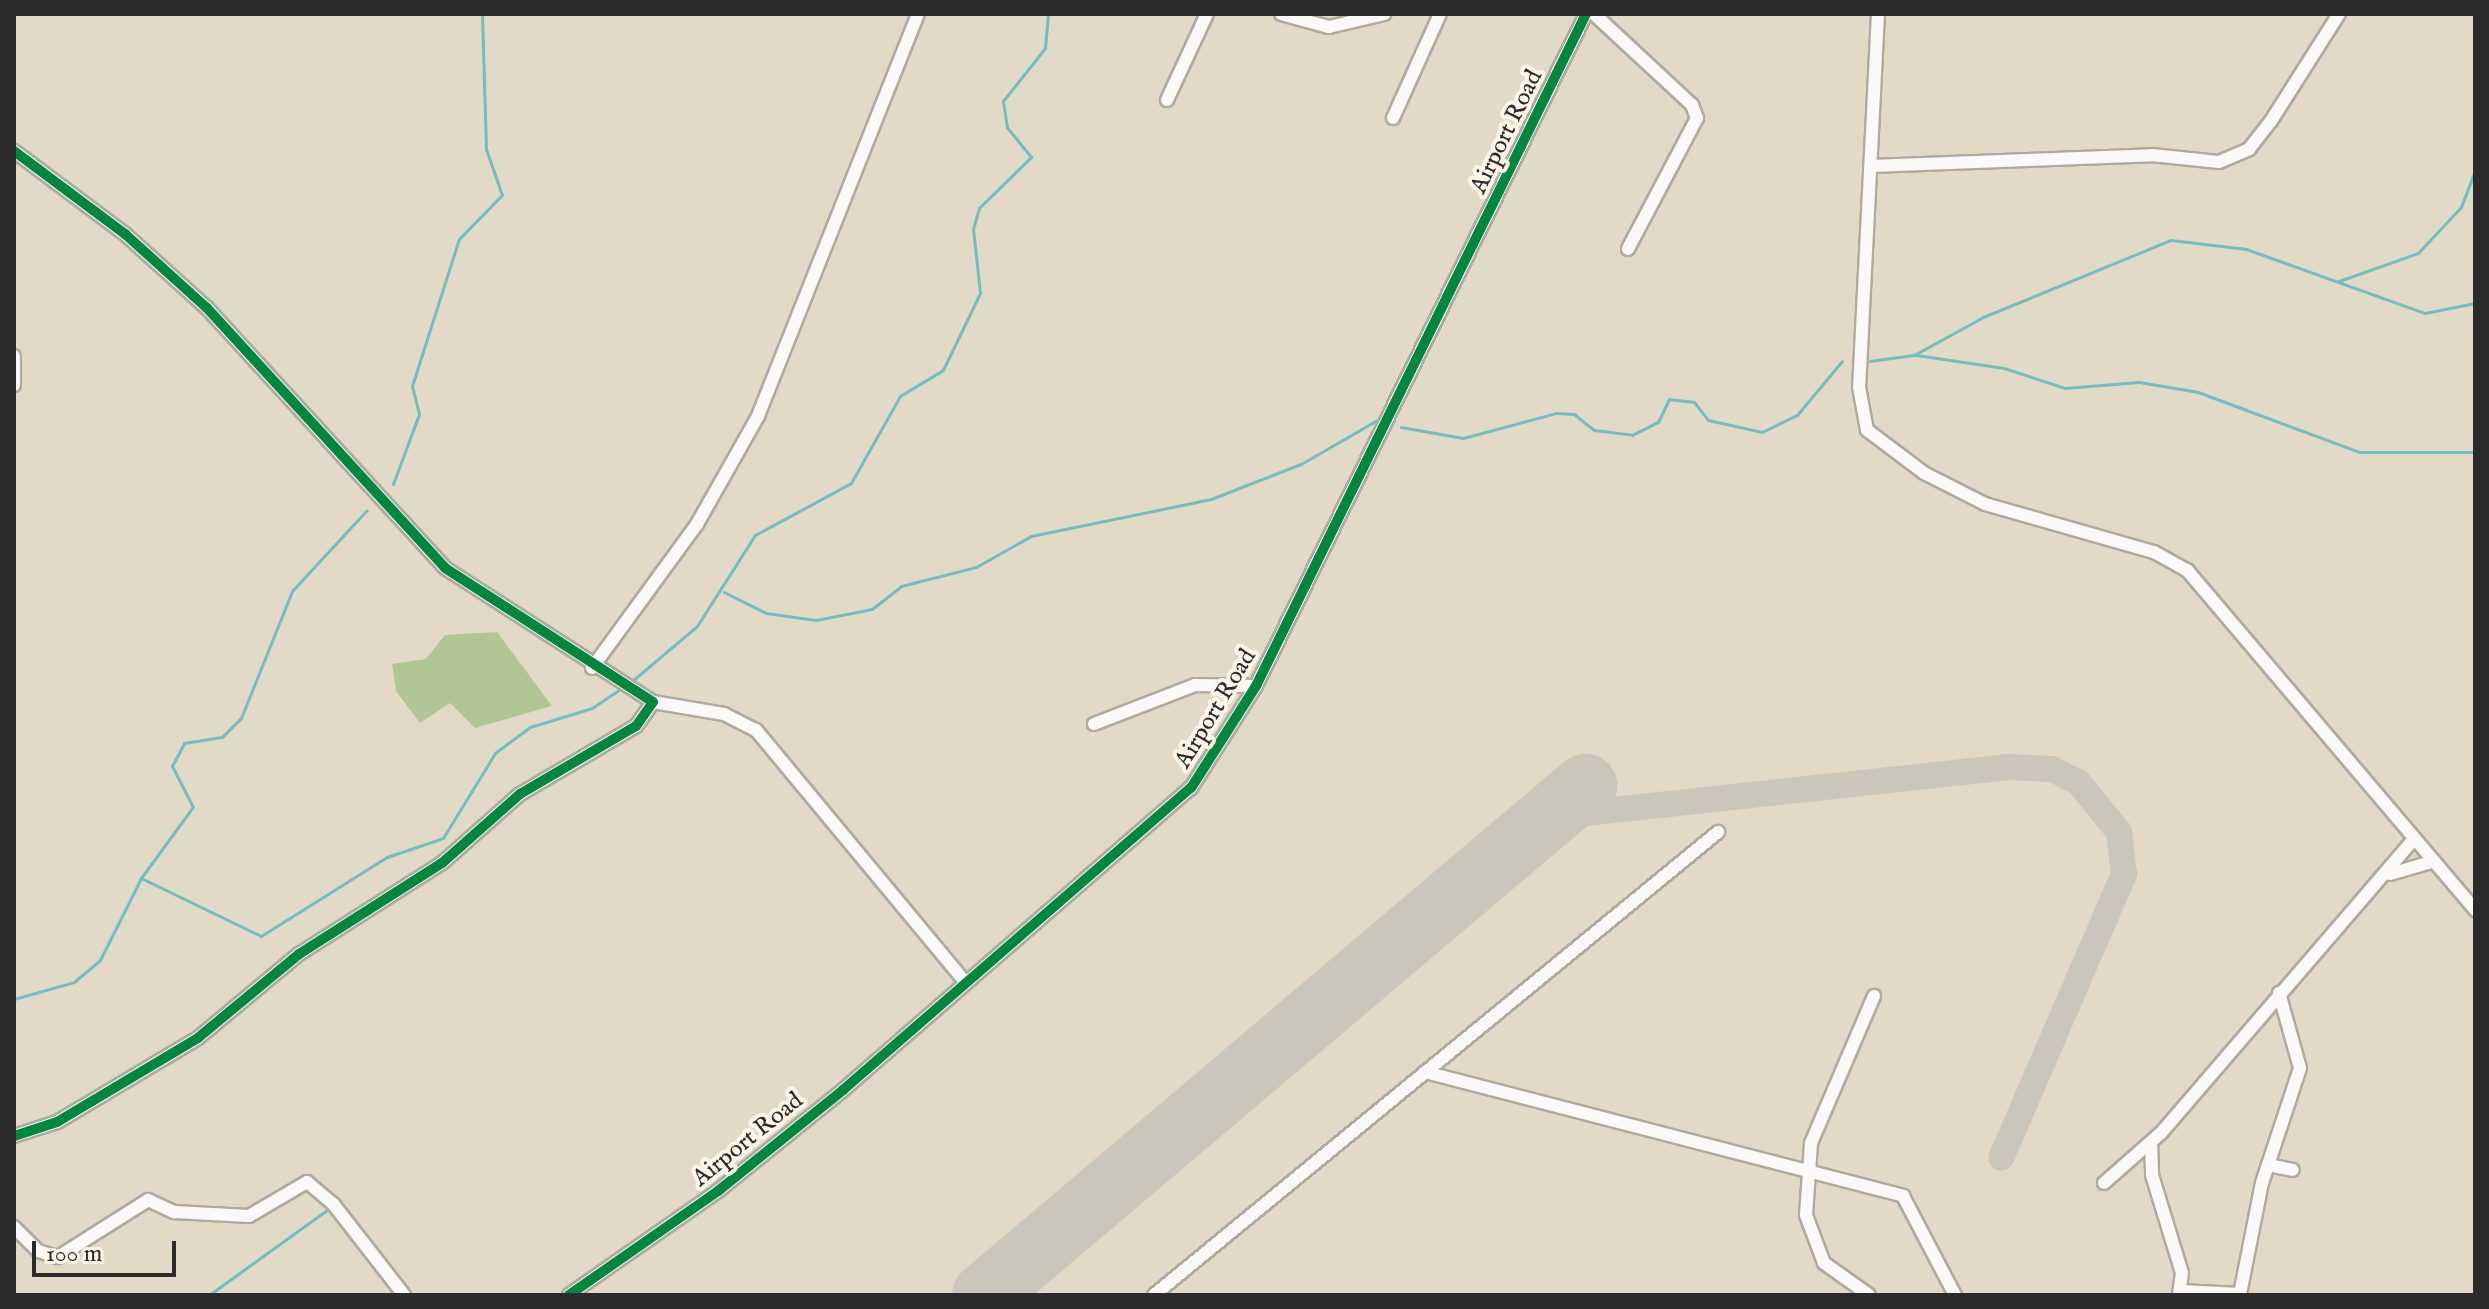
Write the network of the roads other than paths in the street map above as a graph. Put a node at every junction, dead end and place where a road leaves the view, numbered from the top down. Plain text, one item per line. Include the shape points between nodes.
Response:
1 (918, 14) edge
2 (1207, 14) edge
3 (1281, 14) edge
4 (1384, 14) edge
5 (1440, 14) edge
6 (1586, 14) edge
7 (1594, 14) edge
8 (1878, 14) edge
9 (2339, 14) edge
10 (1167, 100) dead end
11 (1393, 118) dead end
12 (14, 151) edge
13 (1871, 166) junction
14 (1628, 249) dead end
15 (14, 356) edge
16 (14, 385) edge
17 (592, 668) junction
18 (1256, 686) junction
19 (653, 702) junction
20 (1094, 724) dead end
21 (1718, 832) dead end
22 (2414, 839) junction
23 (2431, 862) junction
24 (2390, 874) junction
25 (2475, 910) edge
26 (965, 982) junction
27 (2279, 993) junction
28 (1874, 996) dead end
29 (1425, 1072) junction
30 (14, 1136) edge
31 (2151, 1142) junction
32 (2268, 1165) junction
33 (2293, 1170) dead end
34 (1812, 1177) junction
35 (2104, 1183) dead end
36 (14, 1227) edge
37 (2179, 1293) edge
38 (2240, 1294) edge
39 (404, 1295) edge
40 (569, 1295) edge
41 (1154, 1295) edge
42 (1869, 1295) edge
43 (1955, 1295) edge

1 - 17 street via 764,406 697,524
2 - 10 street
3 - 4 street via 1329,27
5 - 11 street
6 - 18 street, Airport Road
7 - 14 street via 1697,118
8 - 13 street
9 - 13 street via 2257,140 2219,162 2152,155
12 - 17 street via 125,234 207,308 445,568
13 - 22 street via 1859,387 1873,438 1985,504 2174,560 2248,637
15 - 16 street
17 - 19 street
18 - 20 street via 1203,683
18 - 26 street, Airport Road via 1168,815
19 - 26 street via 724,714 756,730
19 - 30 street via 636,726 528,788 442,863 288,962 198,1038 57,1122
21 - 29 street
22 - 23 street
22 - 24 street
23 - 24 street
23 - 25 street
24 - 27 street
26 - 40 street, Airport Road via 718,1191
27 - 31 street
27 - 32 street via 2300,1068
28 - 34 street via 1827,1092 1811,1143
29 - 34 street
29 - 41 street
31 - 35 street
31 - 37 street via 2152,1175 2182,1273
32 - 33 street
32 - 38 street
34 - 42 street via 1806,1215 1816,1252
34 - 43 street via 1912,1202
36 - 39 street via 38,1251 58,1257 148,1200 174,1212 249,1216 307,1182 327,1196
37 - 38 street

